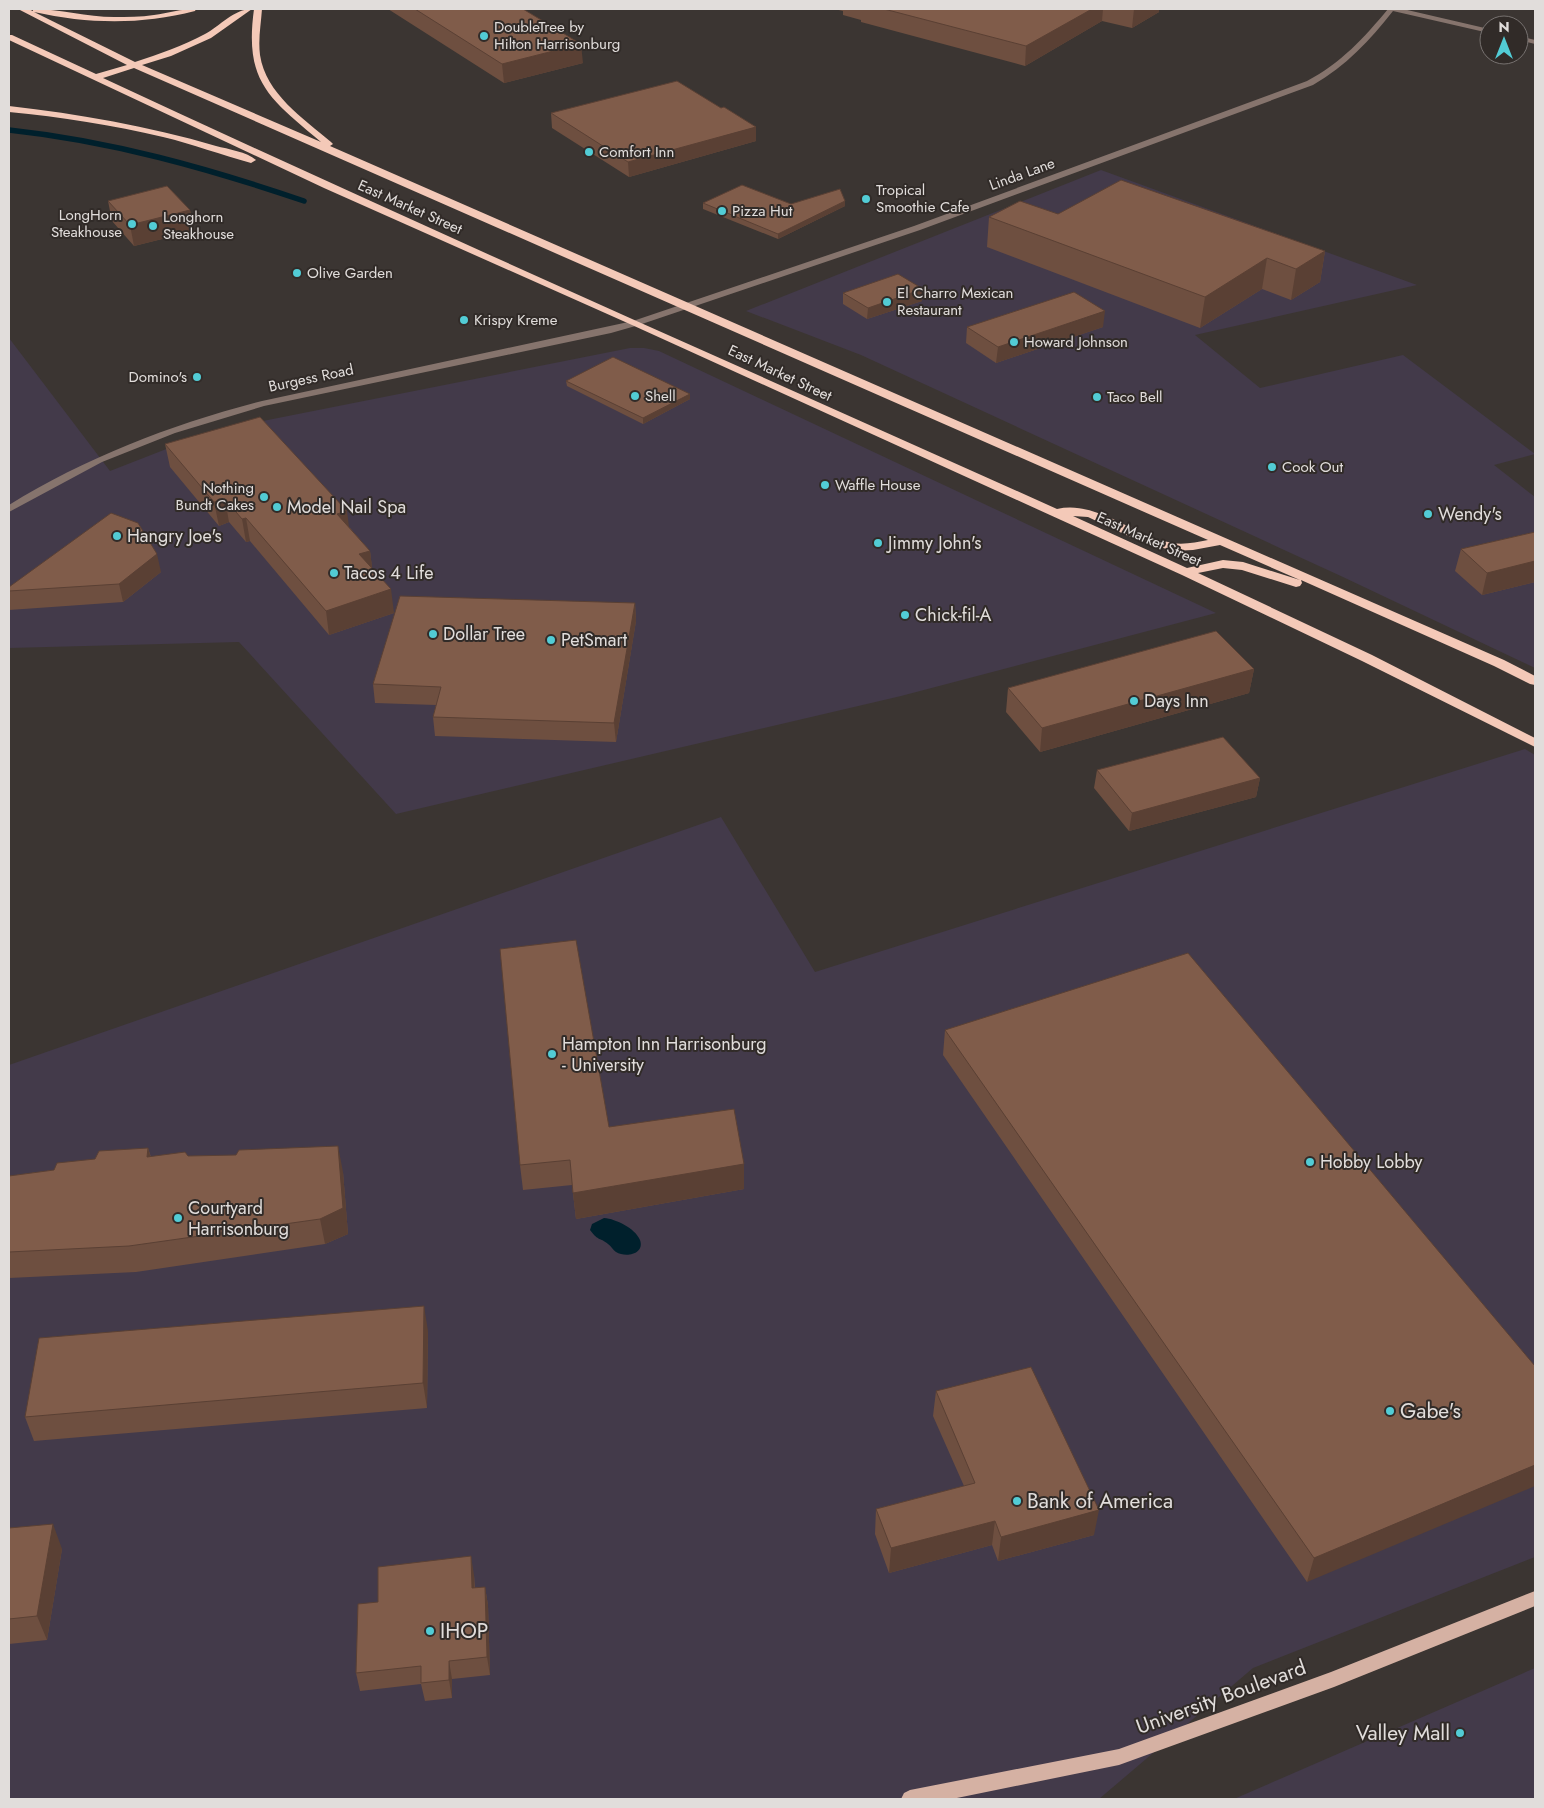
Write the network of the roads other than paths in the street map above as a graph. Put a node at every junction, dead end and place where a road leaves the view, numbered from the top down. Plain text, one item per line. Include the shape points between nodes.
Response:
1 (22, 9) edge
2 (31, 9) edge
3 (192, 9) edge
4 (248, 9) edge
5 (258, 9) edge
6 (1391, 9) edge
7 (1395, 9) edge
8 (1479, 29) edge
9 (9, 37) edge
10 (136, 65) junction
11 (94, 78) junction
12 (9, 109) edge
13 (336, 152) junction
14 (327, 186) junction
15 (687, 306) junction
16 (636, 323) junction
17 (9, 509) edge
18 (1049, 510) junction
19 (1221, 541) junction
20 (1186, 572) junction
21 (1378, 610) junction
22 (1535, 681) edge
23 (1535, 743) edge
24 (1535, 1598) edge
25 (910, 1799) edge

1 - 10 highway, East Market Street
2 - 3 highway via 62,16 118,19
4 - 10 highway via 208,36
5 - 13 highway via 253,46 264,80 281,103
6 - 15 street, Linda Lane via 1345,62 1296,89 917,228
7 - 8 street
9 - 11 highway, East Market Street
10 - 11 highway
10 - 13 highway, East Market Street
11 - 14 highway, East Market Street
12 - 14 highway via 96,121 179,138
13 - 15 highway, East Market Street
14 - 16 highway, East Market Street
15 - 16 street, Linda Lane
15 - 19 highway, East Market Street
16 - 17 street, Burgess Road via 262,404 212,418 99,460
16 - 18 highway, East Market Street
18 - 19 highway via 1090,514 1172,547
18 - 20 highway, East Market Street
19 - 21 highway, East Market Street
20 - 21 highway via 1223,564 1243,566
20 - 23 highway, East Market Street
21 - 22 highway, East Market Street
24 - 25 main road, University Boulevard via 1334,1680 1120,1757

